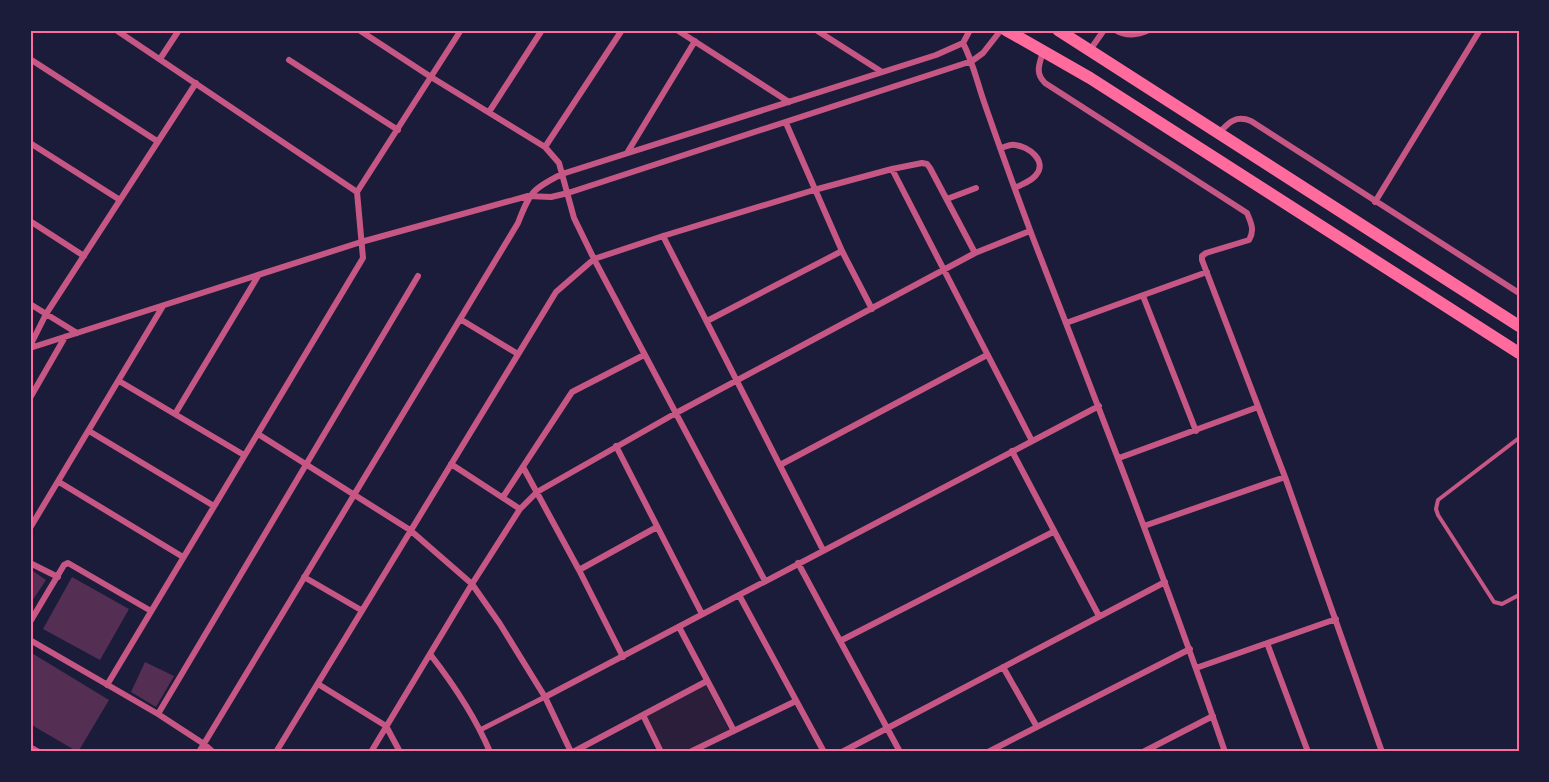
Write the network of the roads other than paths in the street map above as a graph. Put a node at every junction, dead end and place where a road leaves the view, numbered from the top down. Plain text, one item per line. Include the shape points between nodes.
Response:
1 (116, 30) edge
2 (180, 30) edge
3 (359, 30) edge
4 (461, 30) edge
5 (542, 30) edge
6 (622, 30) edge
7 (677, 30) edge
8 (816, 30) edge
9 (970, 30) edge
10 (1001, 30) edge
11 (1006, 30) edge
12 (1058, 30) edge
13 (1104, 30) edge
14 (1114, 30) edge
15 (1149, 30) edge
16 (1480, 30) edge
17 (695, 41) junction
18 (963, 42) junction
19 (1090, 50) junction
20 (1043, 52) junction
21 (30, 59) edge
22 (160, 59) junction
23 (289, 60) dead end
24 (972, 61) junction
25 (882, 72) junction
26 (431, 77) junction
27 (196, 83) junction
28 (789, 102) junction
29 (489, 112) junction
30 (786, 123) junction
31 (398, 130) junction
32 (1219, 133) junction
33 (157, 141) junction
34 (30, 143) edge
35 (545, 147) junction
36 (1000, 148) junction
37 (627, 153) junction
38 (892, 169) junction
39 (562, 174) junction
40 (976, 188) dead end
41 (1015, 188) junction
42 (814, 190) junction
43 (357, 192) junction
44 (568, 193) junction
45 (528, 196) junction
46 (120, 200) junction
47 (947, 200) junction
48 (1375, 202) junction
49 (30, 221) edge
50 (1030, 231) junction
51 (663, 236) junction
52 (362, 242) junction
53 (842, 251) junction
54 (975, 253) junction
55 (84, 256) junction
56 (594, 259) junction
57 (945, 270) junction
58 (1207, 272) junction
59 (258, 276) junction
60 (418, 276) dead end
61 (1519, 293) edge
62 (1143, 296) junction
63 (30, 304) edge
64 (163, 306) junction
65 (872, 309) junction
66 (46, 314) junction
67 (460, 319) junction
68 (706, 321) junction
69 (1066, 323) junction
70 (1519, 326) edge
71 (77, 333) junction
72 (65, 337) junction
73 (30, 347) edge
74 (1519, 353) edge
75 (518, 354) junction
76 (644, 355) junction
77 (987, 355) junction
78 (119, 381) junction
79 (738, 381) junction
80 (30, 398) edge
81 (1099, 406) junction
82 (1258, 407) junction
83 (676, 413) junction
84 (175, 414) junction
85 (89, 430) junction
86 (1196, 430) junction
87 (258, 434) junction
88 (1519, 438) edge
89 (1032, 441) junction
90 (616, 446) junction
91 (1012, 451) junction
92 (244, 455) junction
93 (1119, 458) junction
94 (305, 464) junction
95 (451, 464) junction
96 (780, 465) junction
97 (523, 467) junction
98 (1285, 477) junction
99 (59, 482) junction
100 (537, 492) junction
101 (354, 494) junction
102 (503, 497) junction
103 (214, 506) junction
104 (520, 509) junction
105 (1144, 526) junction
106 (657, 527) junction
107 (30, 528) edge
108 (410, 530) junction
109 (1053, 532) junction
110 (824, 550) junction
111 (183, 557) junction
112 (30, 562) edge
113 (798, 563) junction
114 (579, 570) junction
115 (304, 577) junction
116 (58, 578) junction
117 (765, 581) junction
118 (1165, 582) junction
119 (472, 584) junction
120 (739, 595) junction
121 (1519, 595) edge
122 (361, 610) junction
123 (151, 611) junction
124 (702, 614) junction
125 (1099, 616) junction
126 (1336, 619) junction
127 (30, 622) edge
128 (679, 627) junction
129 (30, 640) edge
130 (840, 641) junction
131 (1267, 643) junction
132 (1190, 649) junction
133 (430, 654) junction
134 (623, 657) junction
135 (1003, 667) junction
136 (1196, 668) junction
137 (707, 681) junction
138 (318, 684) junction
139 (107, 685) junction
140 (546, 697) junction
141 (796, 701) junction
142 (158, 714) junction
143 (643, 715) junction
144 (1213, 716) junction
145 (386, 726) junction
146 (1037, 727) junction
147 (888, 728) junction
148 (480, 730) junction
149 (734, 731) junction
150 (204, 744) junction
151 (30, 746) edge
152 (41, 752) edge
153 (199, 752) edge
154 (213, 752) edge
155 (276, 752) edge
156 (371, 752) edge
157 (400, 752) edge
158 (490, 752) edge
159 (572, 752) edge
160 (661, 752) edge
161 (690, 752) edge
162 (824, 752) edge
163 (842, 752) edge
164 (900, 752) edge
165 (988, 752) edge
166 (1143, 752) edge
167 (1225, 752) edge
168 (1308, 752) edge
169 (1382, 752) edge

1 - 22 street
2 - 22 street
3 - 26 street
4 - 26 street
5 - 29 street
6 - 35 street
7 - 17 street
8 - 25 street
9 - 18 street
10 - 24 street
11 - 20 main road
12 - 19 main road
13 - 19 street
14 - 15 street via 1136,35
16 - 48 street
17 - 28 street
17 - 37 street
18 - 24 street
18 - 25 street
19 - 32 main road
20 - 58 street via 1037,72 1045,83 1247,213 1253,229 1249,240 1202,256
20 - 74 main road via 1100,84
21 - 33 street
22 - 27 street
23 - 31 street
24 - 30 street
24 - 36 street
25 - 28 street
26 - 29 street
26 - 31 street
27 - 33 street
27 - 43 street
28 - 37 street
29 - 35 street
30 - 42 street
30 - 44 street
31 - 43 street
32 - 48 street via 1236,119 1251,121
32 - 70 main road
33 - 46 street
34 - 46 street
35 - 39 street via 559,163
36 - 41 street
36 - 41 street via 1016,144 1037,158 1036,176
37 - 39 street
38 - 42 street
38 - 47 street via 927,164
38 - 57 street
39 - 44 street
39 - 45 street
40 - 47 street
41 - 50 street
42 - 51 street
42 - 53 street
43 - 52 street
44 - 45 street
44 - 56 street via 574,218
45 - 52 street
45 - 67 street via 518,223
46 - 55 street
47 - 54 street
48 - 61 street
49 - 55 street
50 - 54 street
50 - 69 street
51 - 56 street
51 - 68 street
52 - 59 street
52 - 87 street via 363,258
53 - 65 street
53 - 68 street
54 - 57 street
55 - 66 street
56 - 75 street via 556,292
56 - 76 street
57 - 65 street
57 - 77 street
58 - 62 street
58 - 82 street
59 - 64 street
59 - 84 street
60 - 94 street
62 - 69 street
62 - 86 street
63 - 66 street
64 - 71 street
64 - 78 street
65 - 79 street
66 - 71 street
66 - 73 street
67 - 75 street
67 - 101 street
68 - 79 street
69 - 81 street
71 - 72 street
72 - 73 street
72 - 80 street
75 - 95 street
76 - 83 street
76 - 97 street via 572,392
77 - 89 street
77 - 96 street
78 - 84 street
78 - 85 street
79 - 83 street
79 - 96 street
81 - 89 street
81 - 93 street
82 - 86 street
82 - 98 street
83 - 90 street
83 - 117 street
84 - 92 street
85 - 99 street
85 - 103 street
86 - 93 street
87 - 92 street
87 - 94 street
88 - 121 lane via 1438,500 1436,508 1494,602 1502,604
89 - 91 street
90 - 100 street
90 - 106 street
91 - 109 street
91 - 110 street
92 - 103 street
93 - 105 street
94 - 101 street
94 - 142 street
95 - 102 street
95 - 108 street
96 - 110 street
97 - 100 street
97 - 102 street
98 - 105 street
98 - 126 street
99 - 107 street
99 - 111 street
100 - 104 street
100 - 114 street
101 - 108 street
101 - 115 street
102 - 104 street
103 - 111 street
104 - 119 street
105 - 118 street
106 - 114 street
106 - 124 street
108 - 119 street
108 - 122 street
109 - 125 street
109 - 130 street
110 - 113 street
111 - 123 street
112 - 116 street
113 - 117 street
113 - 130 street
114 - 134 street
115 - 122 street
115 - 150 street
116 - 123 street via 68,563
116 - 127 street
117 - 120 street
118 - 125 street
118 - 132 street
119 - 133 street
119 - 140 street
120 - 124 street
120 - 141 street
122 - 138 street
123 - 139 street
124 - 128 street
125 - 135 street
126 - 131 street
126 - 169 street
128 - 134 street
128 - 137 street
129 - 139 street
130 - 147 street
131 - 136 street
131 - 168 street
132 - 136 street
132 - 146 street
133 - 145 street
133 - 148 street via 457,689
134 - 140 street
135 - 146 street
135 - 147 street
136 - 144 street
137 - 143 street
137 - 149 street
138 - 145 street
138 - 155 street
139 - 142 street
140 - 148 street
140 - 159 street
141 - 149 street
141 - 162 street
142 - 150 street
143 - 159 street
143 - 160 street
144 - 166 street
144 - 167 street
145 - 156 street
145 - 157 street
146 - 165 street
147 - 163 street
147 - 164 street
148 - 158 street
149 - 161 street
150 - 153 street
150 - 154 street
151 - 152 lane

